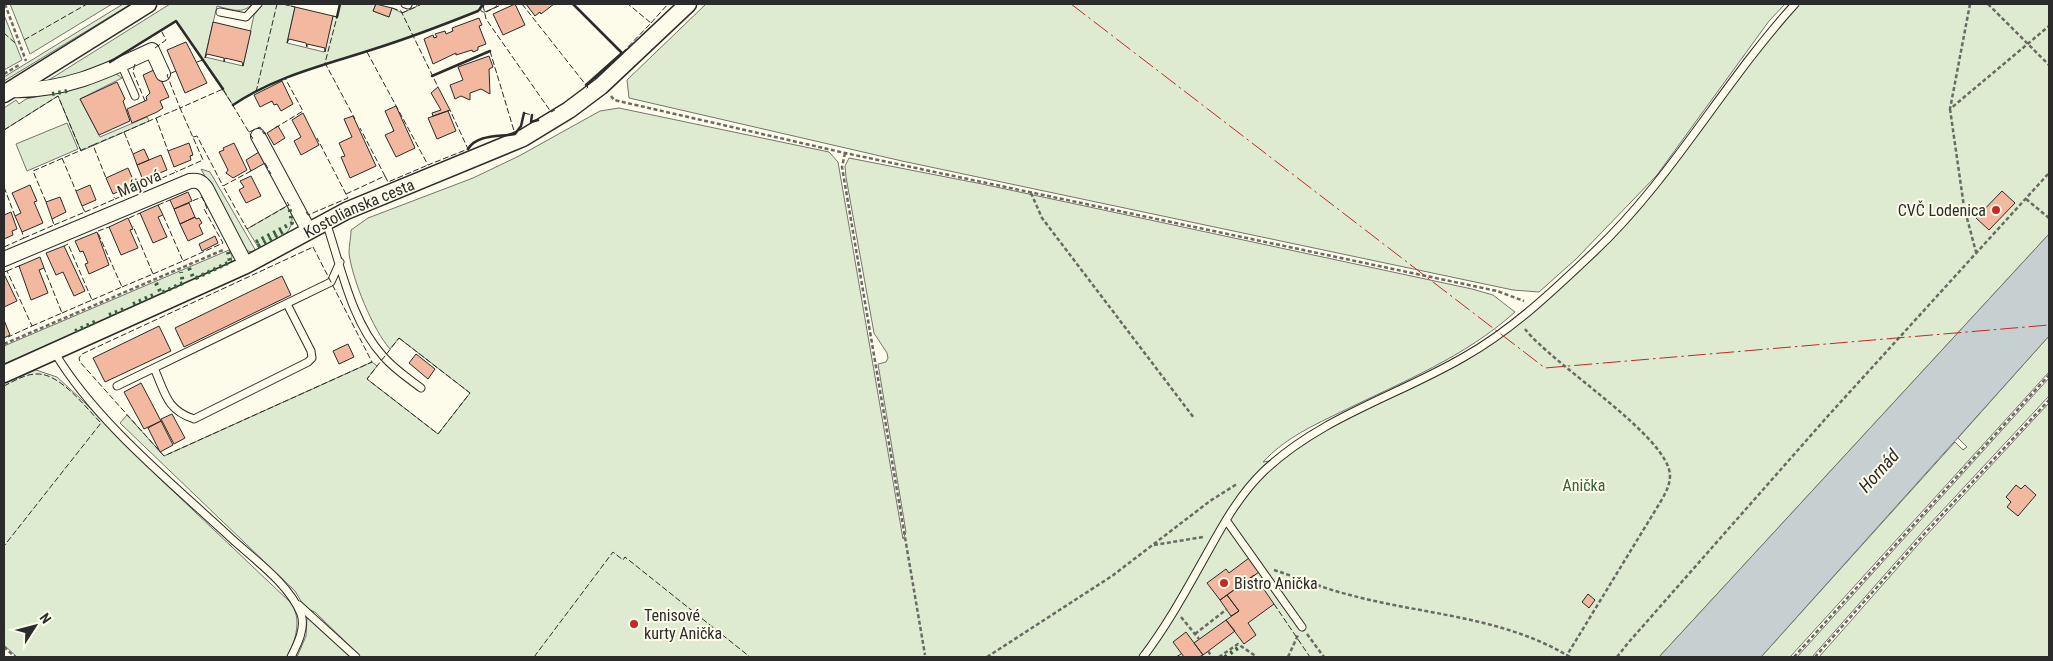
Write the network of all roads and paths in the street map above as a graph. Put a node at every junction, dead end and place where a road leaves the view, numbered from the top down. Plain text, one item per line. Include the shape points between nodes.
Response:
1 (4, 4) edge
2 (148, 4) edge
3 (258, 4) edge
4 (493, 4) edge
5 (688, 4) edge
6 (1795, 4) edge
7 (1970, 4) edge
8 (1988, 4) edge
9 (484, 8) dead end
10 (220, 12) dead end
11 (2049, 26) edge
12 (2028, 44) junction
13 (26, 60) dead end
14 (121, 64) junction
15 (2049, 65) edge
16 (163, 74) dead end
17 (601, 86) junction
18 (7, 92) edge
19 (135, 96) dead end
20 (1950, 109) junction
21 (258, 136) dead end
22 (844, 153) junction
23 (2049, 173) edge
24 (1031, 193) junction
25 (2026, 199) junction
26 (2049, 218) edge
27 (326, 221) junction
28 (309, 231) junction
29 (236, 245) junction
30 (1976, 252) junction
31 (4, 259) edge
32 (340, 262) junction
33 (246, 265) junction
34 (287, 304) junction
35 (1536, 305) junction
36 (1518, 319) junction
37 (4, 344) edge
38 (55, 352) junction
39 (154, 368) junction
40 (4, 374) edge
41 (2049, 375) edge
42 (117, 386) dead end
43 (421, 388) dead end
44 (2049, 400) edge
45 (1194, 418) dead end
46 (1252, 484) junction
47 (1226, 520) junction
48 (1218, 534) junction
49 (1153, 545) junction
50 (1258, 565) junction
51 (293, 599) junction
52 (1227, 609) dead end
53 (1173, 612) junction
54 (1302, 627) joint
55 (1195, 634) junction
56 (1297, 638) dead end
57 (1199, 639) dead end
58 (4, 647) edge
59 (1208, 651) dead end
60 (925, 655) dead end
61 (1568, 656) edge
62 (15, 657) edge
63 (291, 657) edge
64 (356, 657) edge
65 (987, 657) edge
66 (1143, 657) edge
67 (1212, 657) edge
68 (1219, 657) edge
69 (1257, 657) edge
70 (1288, 657) edge
71 (1324, 657) edge
72 (1618, 657) edge
73 (1794, 657) edge
74 (1815, 657) edge

1 - 13 path
2 - 18 street
3 - 10 lane via 246,17
4 - 9 lane
5 - 17 street, Kostolianska cesta
6 - 35 lane via 1748,58 1640,204
7 - 20 path
8 - 12 path
11 - 12 path
12 - 15 path
12 - 20 path
14 - 16 street via 152,50
14 - 18 street via 45,89
14 - 19 lane
17 - 22 path via 614,100
17 - 27 street, Kostolianska cesta via 523,138
20 - 30 path via 1964,206
21 - 28 street
22 - 24 path
22 - 60 path via 842,167
23 - 25 path
24 - 35 path via 1497,291
24 - 45 path via 1042,218
25 - 26 path
25 - 30 path
27 - 28 street, Kostolianska cesta
27 - 32 lane
28 - 33 street, Kostolianska cesta
29 - 31 street, Májová via 206,188 196,180
29 - 33 street, Májová
29 - 37 path
30 - 72 path via 1751,502
32 - 34 lane via 331,282
32 - 43 lane via 353,304 379,352
33 - 38 street, Kostolianska cesta
34 - 39 lane
34 - 39 lane via 312,358 194,419 179,414 172,407
35 - 36 lane
36 - 46 lane via 1497,337 1462,358 1320,429 1276,460
36 - 61 path via 1558,363 1646,436 1670,474 1669,487
38 - 40 street, Kostolianska cesta
38 - 51 lane via 78,387 124,436
39 - 42 lane
41 - 73 path
44 - 74 path
46 - 47 lane
46 - 49 path via 1247,478 1210,501
47 - 48 lane
47 - 50 lane
48 - 49 path
48 - 53 lane
49 - 65 path via 1112,576
50 - 54 lane
50 - 61 path via 1351,596 1473,619 1529,637
51 - 63 lane via 302,615 302,624 301,636
51 - 64 lane
52 - 55 path
53 - 55 path via 1184,619
53 - 66 lane
54 - 71 path
55 - 57 path
56 - 70 path
58 - 62 path
59 - 67 path
68 - 69 path via 1238,644

